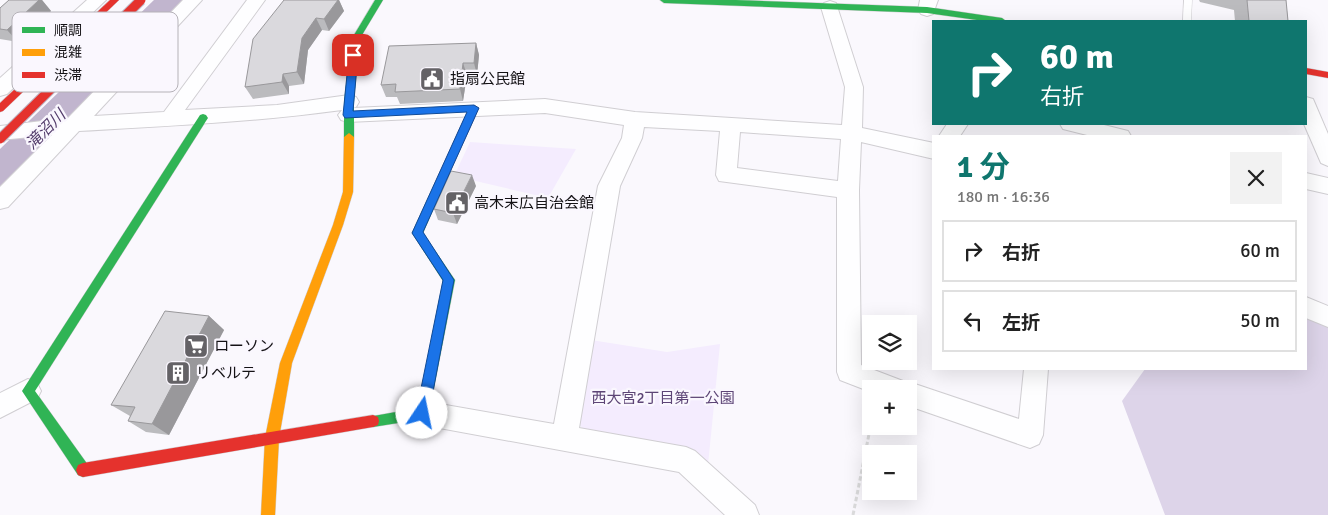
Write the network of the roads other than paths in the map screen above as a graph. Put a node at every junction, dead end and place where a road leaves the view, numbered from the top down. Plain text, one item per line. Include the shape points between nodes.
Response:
1 (97, 0) edge
2 (115, 0) edge
3 (141, 0) edge
4 (192, 0) edge
5 (256, 0) edge
6 (664, 0) edge
7 (1188, 0) edge
8 (377, 2) edge
9 (744, 2) edge
10 (825, 4) edge
11 (928, 5) edge
12 (84, 12) edge
13 (102, 12) edge
14 (129, 12) edge
15 (178, 15) edge
16 (997, 20) edge
17 (1187, 20) edge
18 (1307, 71) edge
19 (1328, 75) edge
20 (12, 78) edge
21 (0, 89) edge
22 (18, 92) edge
23 (48, 92) edge
24 (105, 92) edge
25 (1307, 106) edge
26 (474, 108) junction
27 (0, 109) edge
28 (348, 109) junction
29 (203, 118) junction
30 (635, 119) junction
31 (168, 120) junction
32 (75, 124) junction
33 (731, 124) junction
34 (1074, 125) edge
35 (0, 132) edge
36 (853, 133) junction
37 (1118, 135) edge
38 (0, 139) edge
39 (932, 151) edge
40 (1327, 152) edge
41 (1307, 181) edge
42 (1328, 186) edge
43 (848, 190) junction
44 (0, 201) edge
45 (1307, 306) edge
46 (1328, 317) edge
47 (1036, 370) edge
48 (870, 380) edge
49 (28, 392) junction
50 (917, 397) edge
51 (0, 406) edge
52 (422, 413) junction
53 (272, 438) junction
54 (564, 438) junction
55 (268, 515) edge
56 (745, 515) edge

1 - 12 street
2 - 13 main road
3 - 14 main road, bridge
4 - 15 street
5 - 31 street
6 - 9 main road
7 - 17 lane
8 - 28 main road via 355,40
9 - 10 main road
10 - 11 main road
10 - 36 street via 854,87
11 - 16 main road
18 - 19 main road
20 - 21 street
22 - 27 main road
23 - 38 main road, bridge
24 - 32 street
25 - 40 street
26 - 28 street
26 - 30 street via 545,106
26 - 52 main road via 417,233 449,280
28 - 29 street
28 - 53 main road via 348,192 286,363
29 - 31 street
29 - 49 main road
30 - 33 street
30 - 54 street via 632,138 609,186
31 - 32 street
32 - 35 street
32 - 44 street
33 - 36 street
33 - 43 street via 726,175
34 - 37 street
36 - 39 street
36 - 43 street
41 - 42 street
43 - 48 street via 849,372
45 - 46 street
47 - 50 street via 1030,434
49 - 51 street
49 - 53 main road via 83,471
52 - 53 main road
52 - 54 street
53 - 55 main road
54 - 56 street via 686,460

